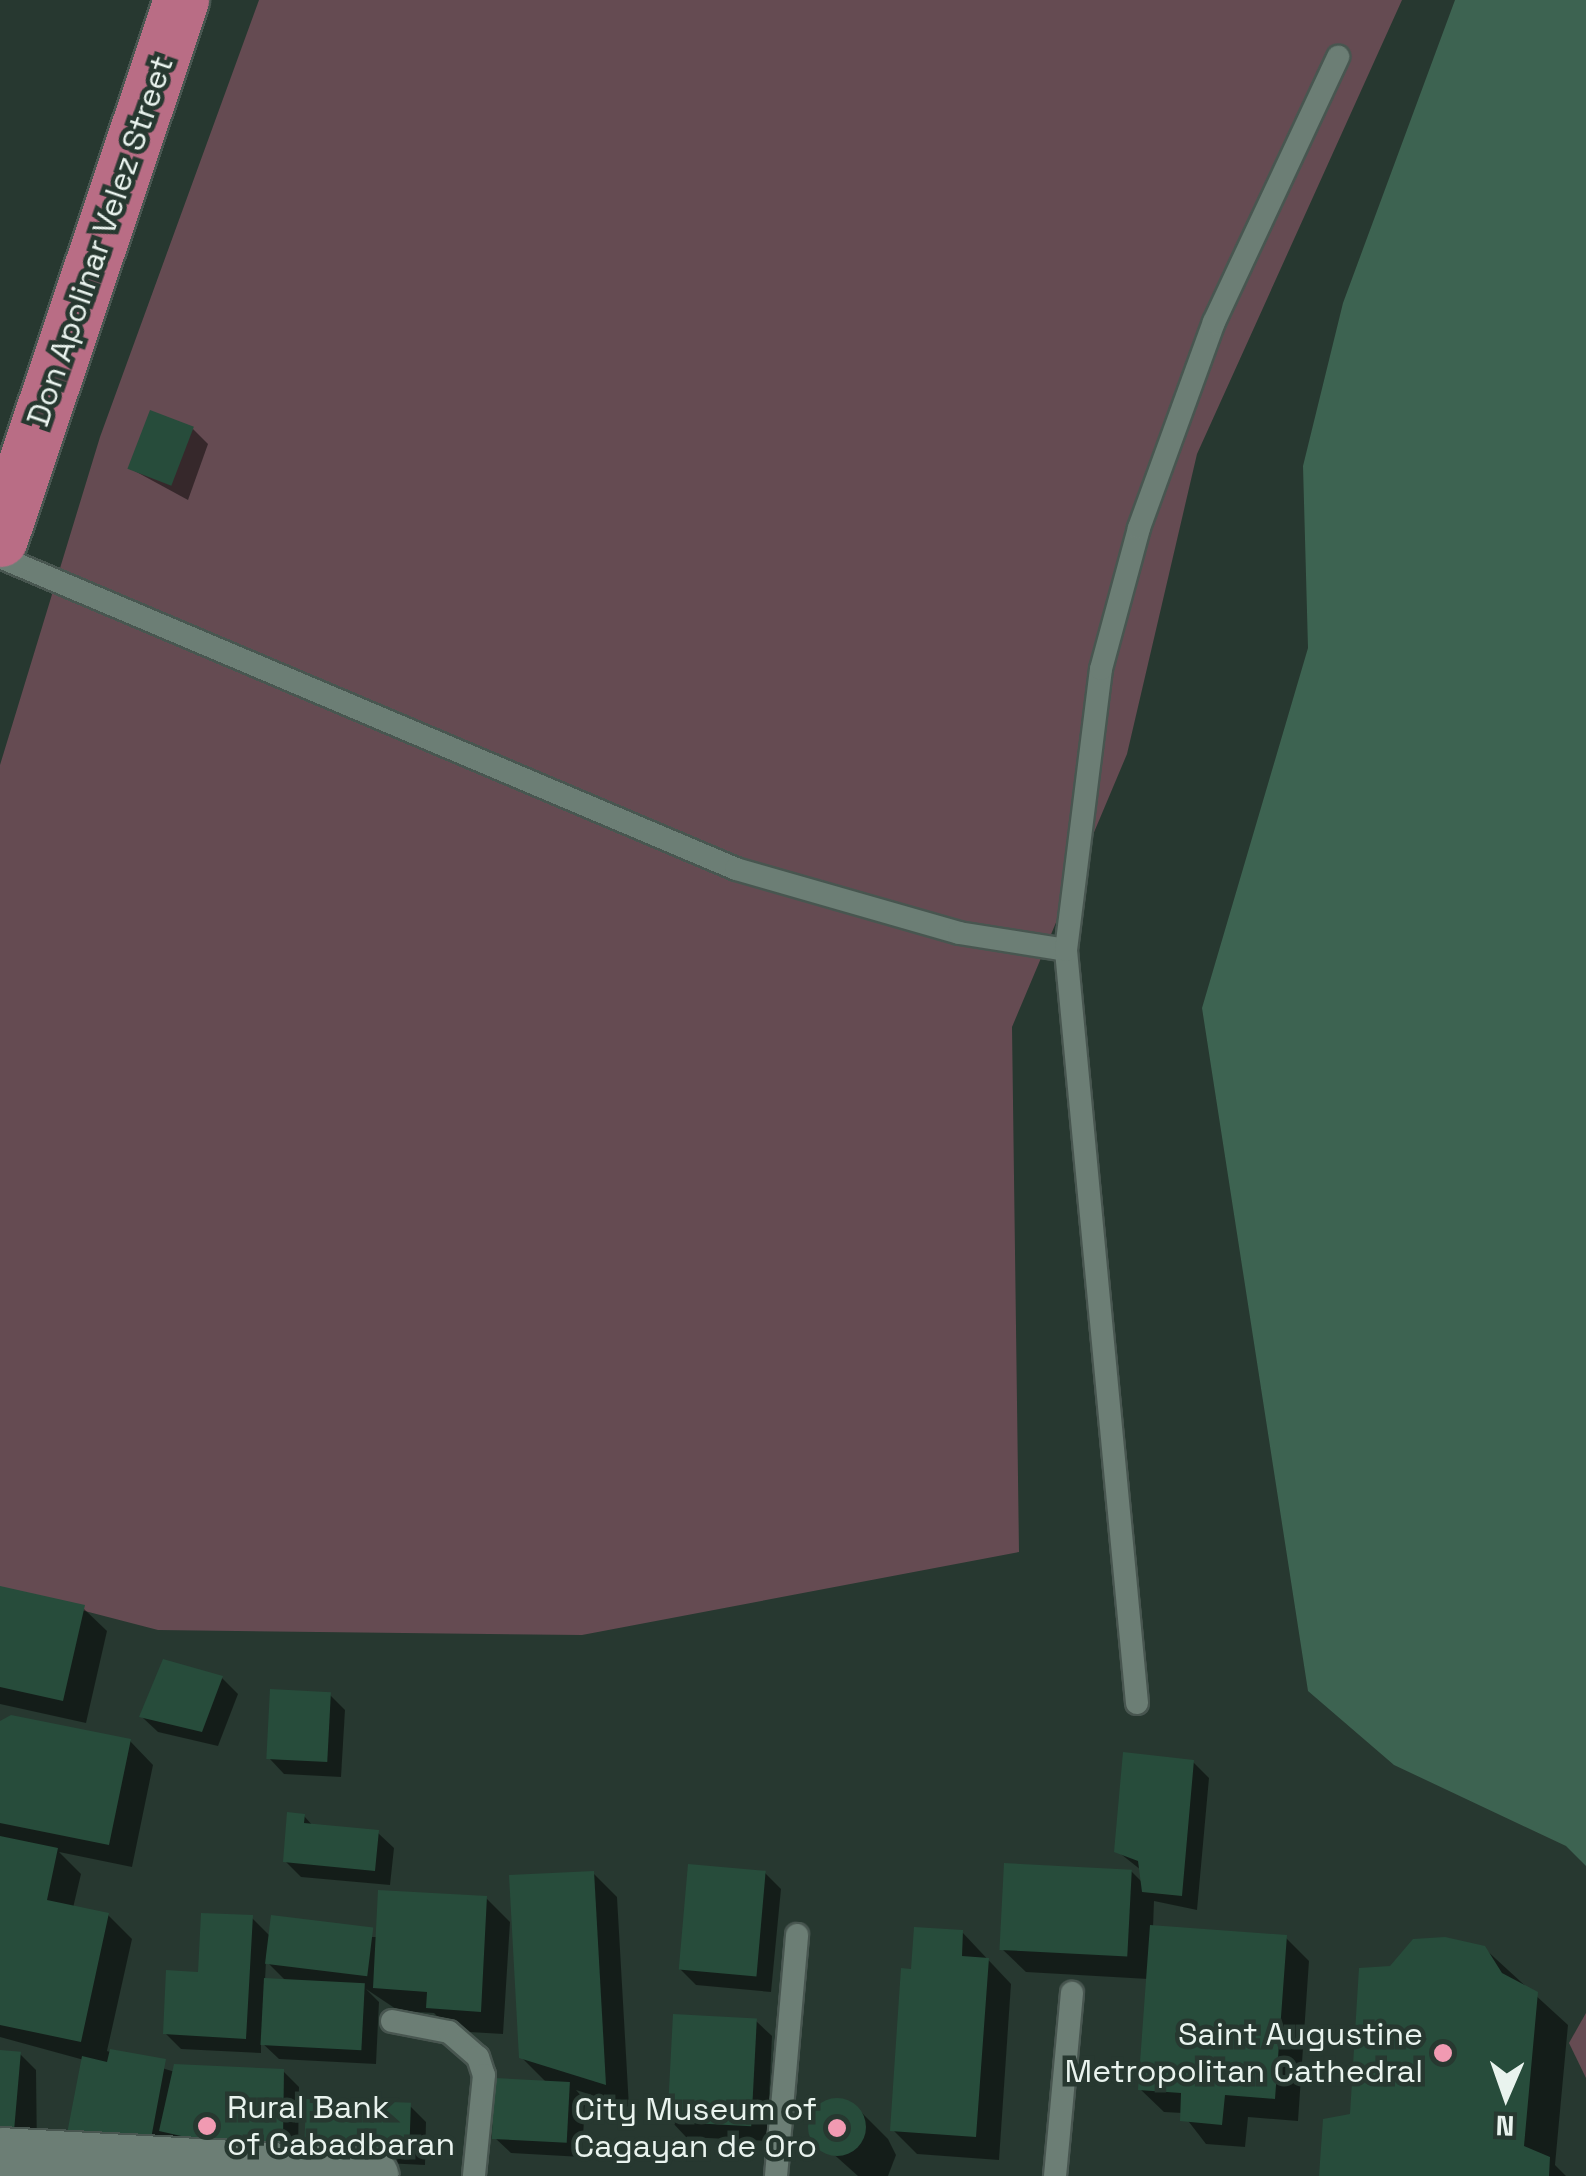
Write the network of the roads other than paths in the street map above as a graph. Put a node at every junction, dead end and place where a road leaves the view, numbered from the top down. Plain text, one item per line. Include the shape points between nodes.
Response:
1 (180, 0) edge
2 (1338, 58) dead end
3 (0, 539) edge
4 (0, 557) edge
5 (1066, 950) junction
6 (1137, 1703) dead end
7 (797, 1935) dead end
8 (1072, 1993) dead end
9 (392, 2021) dead end
10 (0, 2155) edge
11 (229, 2172) edge
12 (370, 2176) edge
13 (474, 2176) edge
14 (776, 2176) edge
15 (1055, 2176) edge

1 - 3 main road, Don Apolinar Velez Street
2 - 5 lane via 1214,322 1139,528 1101,669
4 - 5 lane via 736,869 959,933
5 - 6 lane
7 - 14 lane
8 - 15 lane
9 - 13 lane via 449,2032 478,2058 484,2075
10 - 11 street
11 - 12 street

